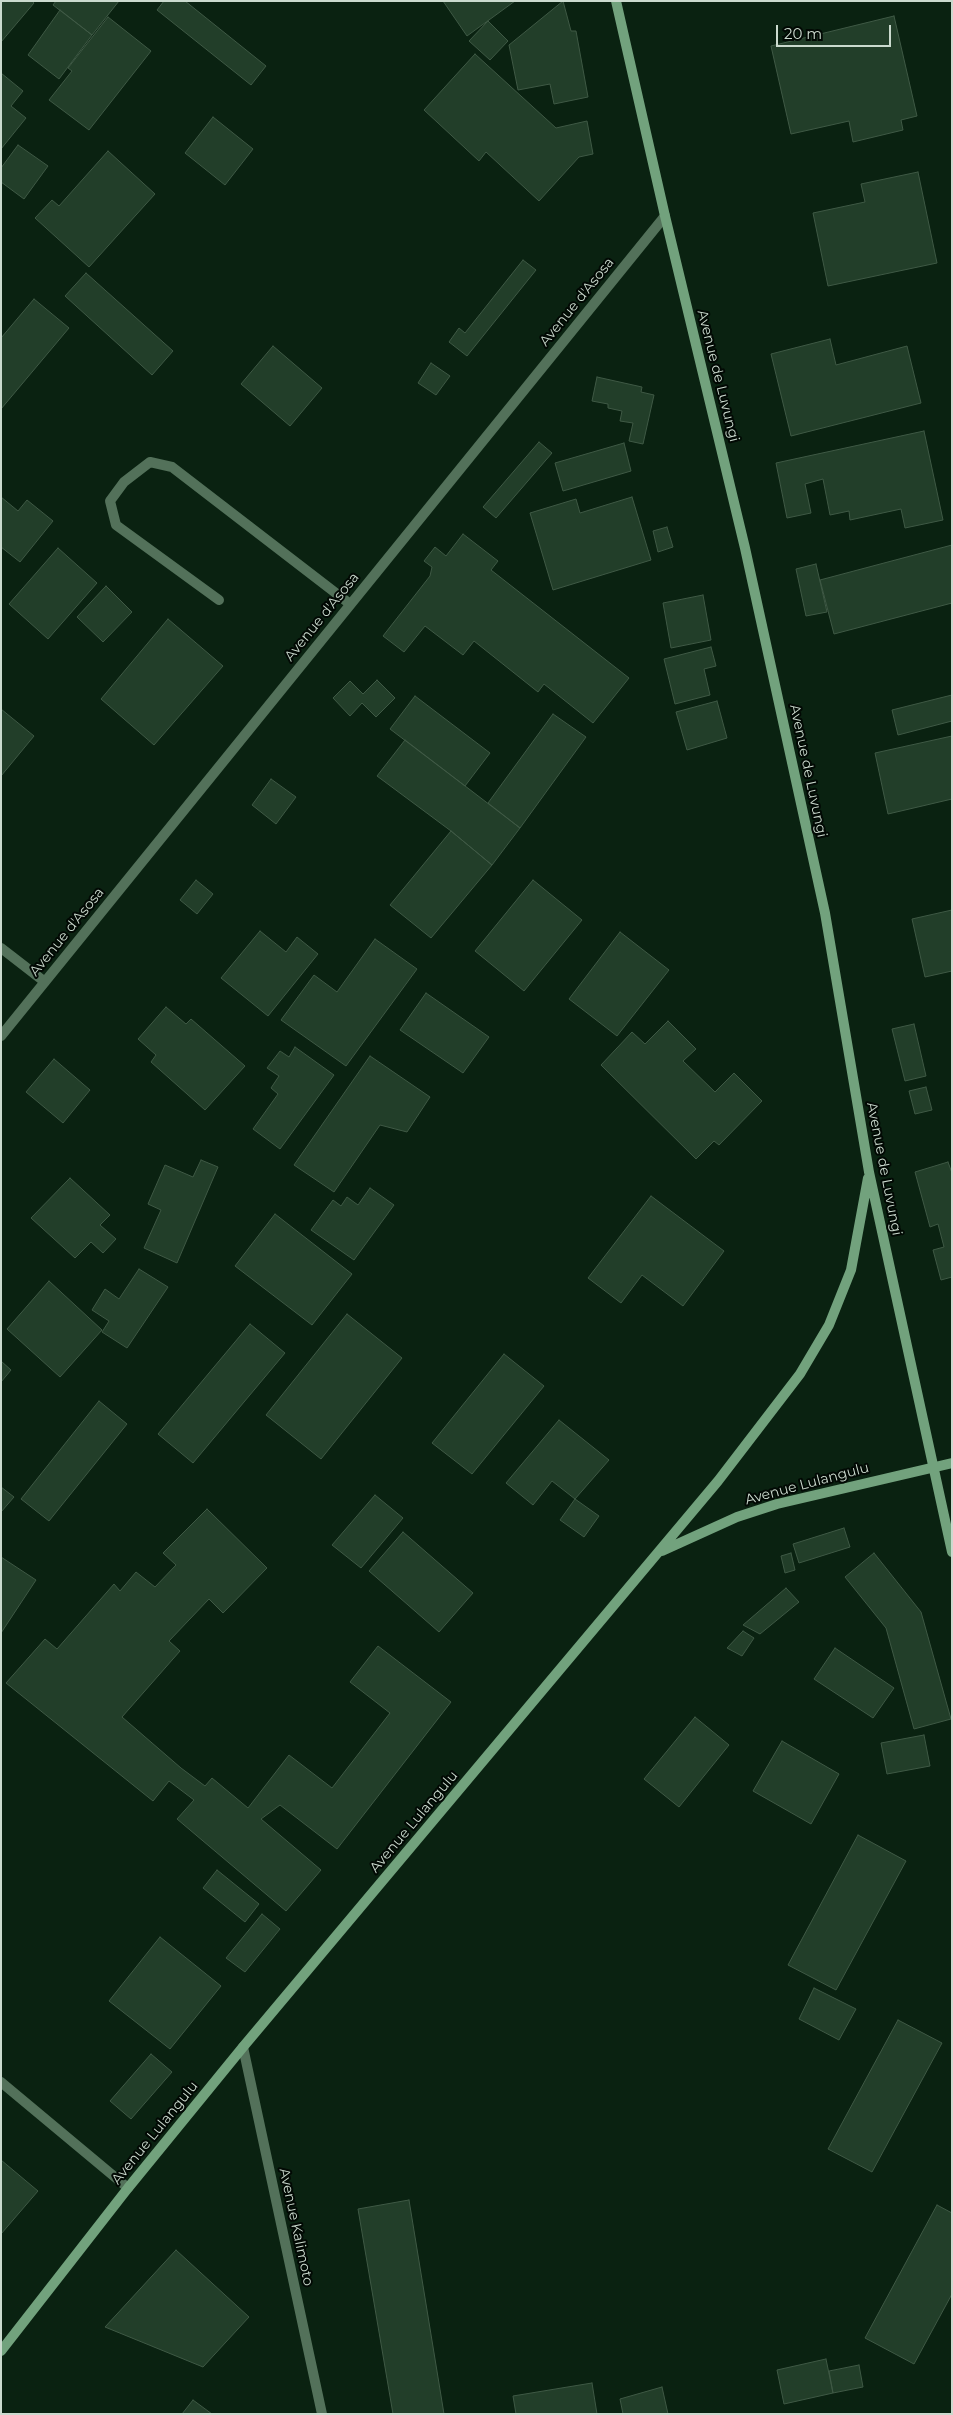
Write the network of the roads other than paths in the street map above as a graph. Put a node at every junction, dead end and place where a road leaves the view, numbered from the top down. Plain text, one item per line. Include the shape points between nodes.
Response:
1 (616, 1) edge
2 (665, 216) junction
3 (219, 600) dead end
4 (350, 604) junction
5 (1, 948) edge
6 (45, 982) junction
7 (1, 1036) edge
8 (869, 1172) junction
9 (952, 1463) edge
10 (933, 1466) junction
11 (952, 1552) edge
12 (658, 1553) junction
13 (243, 2047) junction
14 (1, 2082) edge
15 (128, 2188) junction
16 (1, 2351) edge
17 (322, 2414) edge

1 - 2 street, Avenue de Luvungi
2 - 4 street, Avenue d'Asosa
2 - 8 street, Avenue de Luvungi via 746,548 823,904
3 - 4 street via 116,525 110,501 124,482 150,462 172,467
4 - 6 street, Avenue d'Asosa
5 - 6 street
6 - 7 street, Avenue d'Asosa
8 - 10 street, Avenue de Luvungi
8 - 12 street via 851,1270 829,1325 800,1374
9 - 10 street, Avenue Lulangulu
10 - 11 street, Avenue de Luvungi
10 - 12 street, Avenue Lulangulu via 777,1504 737,1517
12 - 13 street, Avenue Lulangulu
13 - 15 street, Avenue Lulangulu
13 - 17 street, Avenue Kalimoto
14 - 15 street
15 - 16 street, Avenue Lulangulu

